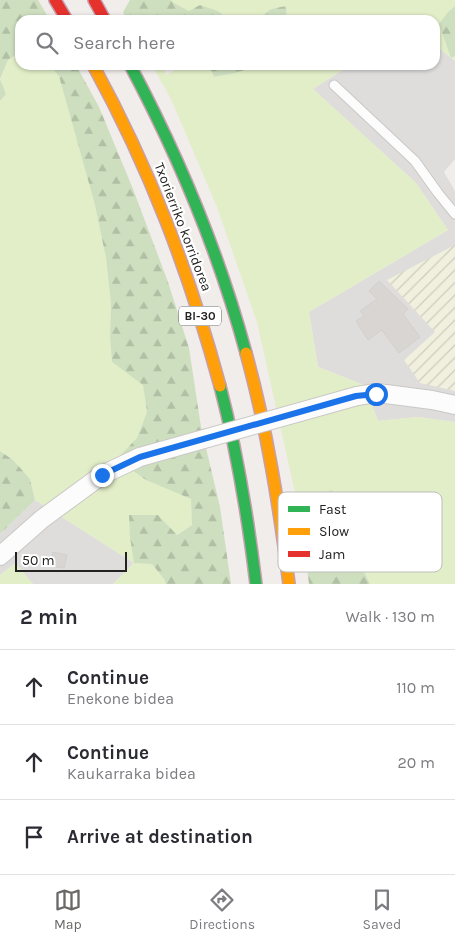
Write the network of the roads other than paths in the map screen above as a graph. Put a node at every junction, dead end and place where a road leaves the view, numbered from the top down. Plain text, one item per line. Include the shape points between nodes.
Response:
1 (55, 0) edge
2 (94, 0) edge
3 (64, 15) edge
4 (102, 15) edge
5 (96, 70) edge
6 (133, 70) edge
7 (334, 85) dead end
8 (455, 214) edge
9 (455, 405) edge
10 (278, 504) edge
11 (0, 556) edge
12 (256, 584) edge

1 - 3 highway
2 - 4 highway
5 - 12 highway, Txorierriko korridorea / BI-30 via 144,166 196,302 232,437
6 - 10 highway, Txorierriko korridorea / BI-30 via 193,196 228,292 248,361
7 - 8 lane via 415,161
9 - 11 street, bridge via 386,394 356,396 140,457 102,475 42,518

